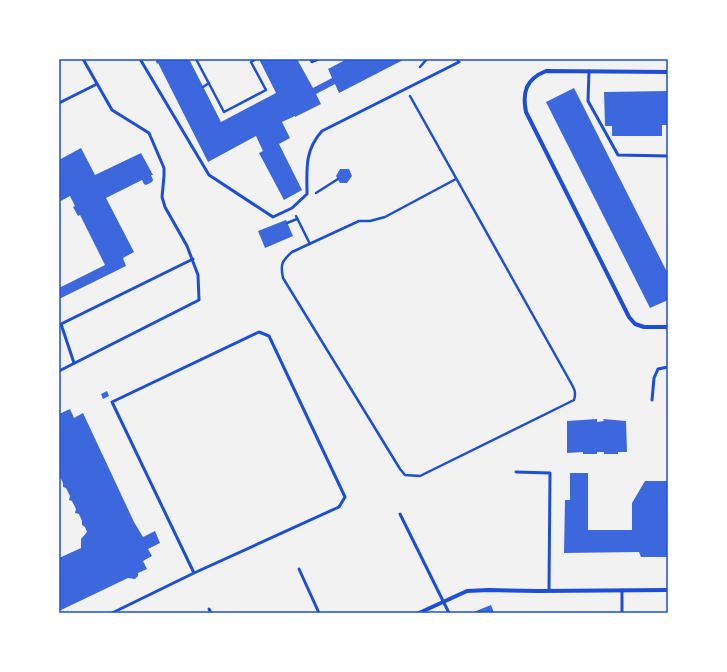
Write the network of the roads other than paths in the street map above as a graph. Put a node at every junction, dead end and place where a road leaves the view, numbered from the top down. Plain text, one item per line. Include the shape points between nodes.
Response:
1 (83, 59) edge
2 (140, 59) edge
3 (457, 59) edge
4 (589, 71) junction
5 (668, 72) edge
6 (96, 84) junction
7 (59, 103) edge
8 (668, 156) edge
9 (192, 259) junction
10 (668, 327) edge
11 (74, 363) junction
12 (668, 367) edge
13 (59, 371) edge
14 (652, 400) dead end
15 (516, 472) dead end
16 (400, 514) dead end
17 (299, 569) dead end
18 (194, 573) junction
19 (549, 590) junction
20 (622, 590) junction
21 (668, 590) edge
22 (443, 601) junction
23 (209, 609) dead end
24 (112, 613) edge
25 (211, 613) edge
26 (319, 613) edge
27 (419, 613) edge
28 (449, 613) edge
29 (622, 613) edge

1 - 6 lane
2 - 3 lane via 209,175 272,217 292,208 307,194 307,157 312,144 322,131 459,62
4 - 5 street
4 - 8 lane via 588,101 618,155
4 - 10 street via 546,71 536,75 525,93 526,112 629,317 635,324
6 - 7 lane
6 - 9 lane via 112,110 149,134 164,168 162,197 165,206
9 - 11 lane via 198,275 199,300
9 - 11 lane via 60,324
11 - 13 lane
12 - 14 lane via 658,370 654,378
15 - 19 lane via 550,473
16 - 22 lane
17 - 26 lane
18 - 18 lane via 112,402 259,332 269,336 345,497 339,507
18 - 24 lane
19 - 20 street
19 - 22 street via 467,591
20 - 21 street
20 - 29 lane
22 - 27 street
22 - 28 lane
23 - 25 lane

